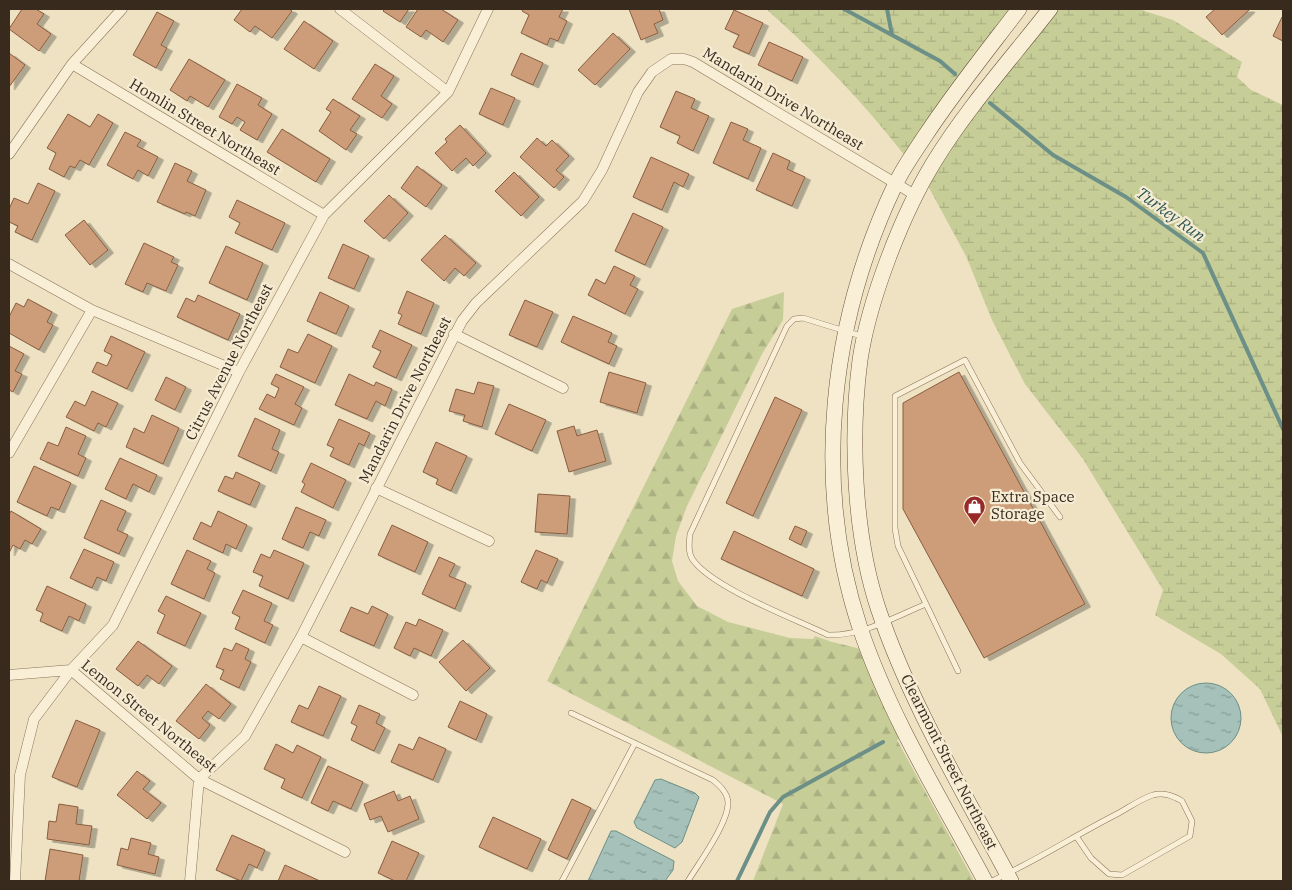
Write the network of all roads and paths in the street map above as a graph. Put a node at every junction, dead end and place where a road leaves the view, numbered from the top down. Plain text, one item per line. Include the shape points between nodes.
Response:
1 (122, 9) edge
2 (340, 9) edge
3 (488, 9) edge
4 (1019, 9) edge
5 (1050, 9) edge
6 (72, 64) junction
7 (448, 92) junction
8 (9, 154) edge
9 (896, 184) junction
10 (915, 195) junction
11 (324, 215) junction
12 (9, 264) edge
13 (92, 310) junction
14 (846, 332) junction
15 (454, 334) junction
16 (866, 338) junction
17 (240, 372) junction
18 (563, 388) dead end
19 (9, 453) edge
20 (376, 488) junction
21 (1060, 517) dead end
22 (488, 542) dead end
23 (926, 604) junction
24 (884, 622) junction
25 (861, 630) junction
26 (301, 637) junction
27 (71, 670) junction
28 (958, 671) dead end
29 (9, 675) edge
30 (413, 695) dead end
31 (571, 713) dead end
32 (636, 744) junction
33 (199, 779) junction
34 (1076, 836) junction
35 (345, 852) dead end
36 (13, 863) edge
37 (1009, 878) edge
38 (15, 881) edge
39 (190, 881) edge
40 (562, 881) edge
41 (688, 881) edge
42 (984, 881) edge
43 (992, 881) edge

1 - 6 street
2 - 7 street
3 - 7 street, Citrus Avenue Northeast
4 - 9 street, Clearmont Street Northeast via 947,103
5 - 10 street, Clearmont Street Northeast via 965,117
6 - 8 street
6 - 11 street, Homlin Street Northeast
7 - 11 street, Citrus Avenue Northeast
9 - 10 street, Mandarin Drive Northeast
9 - 14 street, Clearmont Street Northeast via 858,282
9 - 15 street, Mandarin Drive Northeast via 705,68 684,59 671,59 644,81 602,170 583,201 476,303
10 - 16 street, Clearmont Street Northeast via 891,255
11 - 17 street, Citrus Avenue Northeast
12 - 13 street
13 - 17 street
13 - 19 street
14 - 16 lane
14 - 25 street, Clearmont Street Northeast via 840,356 833,436 833,499 844,567
14 - 25 lane via 803,318 794,319 787,326 690,534 689,546 693,560 720,584 828,635 841,636
15 - 18 street
15 - 20 street, Mandarin Drive Northeast
16 - 24 street, Clearmont Street Northeast via 860,360 855,445 858,497 866,560
17 - 27 street, Citrus Avenue Northeast via 113,626
20 - 22 street
20 - 26 street, Mandarin Drive Northeast
21 - 23 lane via 1020,463 965,360 895,396 898,546
23 - 24 lane
23 - 28 lane
24 - 25 lane
24 - 37 street, Clearmont Street Northeast via 908,686
25 - 42 street, Clearmont Street Northeast via 890,703
26 - 30 street
26 - 33 street, Mandarin Drive Northeast via 245,736
27 - 29 street, Lemon Street Northeast
27 - 33 street, Lemon Street Northeast
27 - 36 street, Citrus Avenue Northeast via 34,719 20,775
31 - 32 lane
32 - 40 lane
32 - 41 lane via 713,780 724,789 728,802 725,817
33 - 35 street, Lemon Street Northeast
33 - 39 street
34 - 34 lane via 1153,795 1169,794 1182,801 1192,822 1190,836 1122,875 1109,874 1091,858
34 - 37 lane
36 - 38 street, Citrus Avenue Northeast
37 - 43 lane

